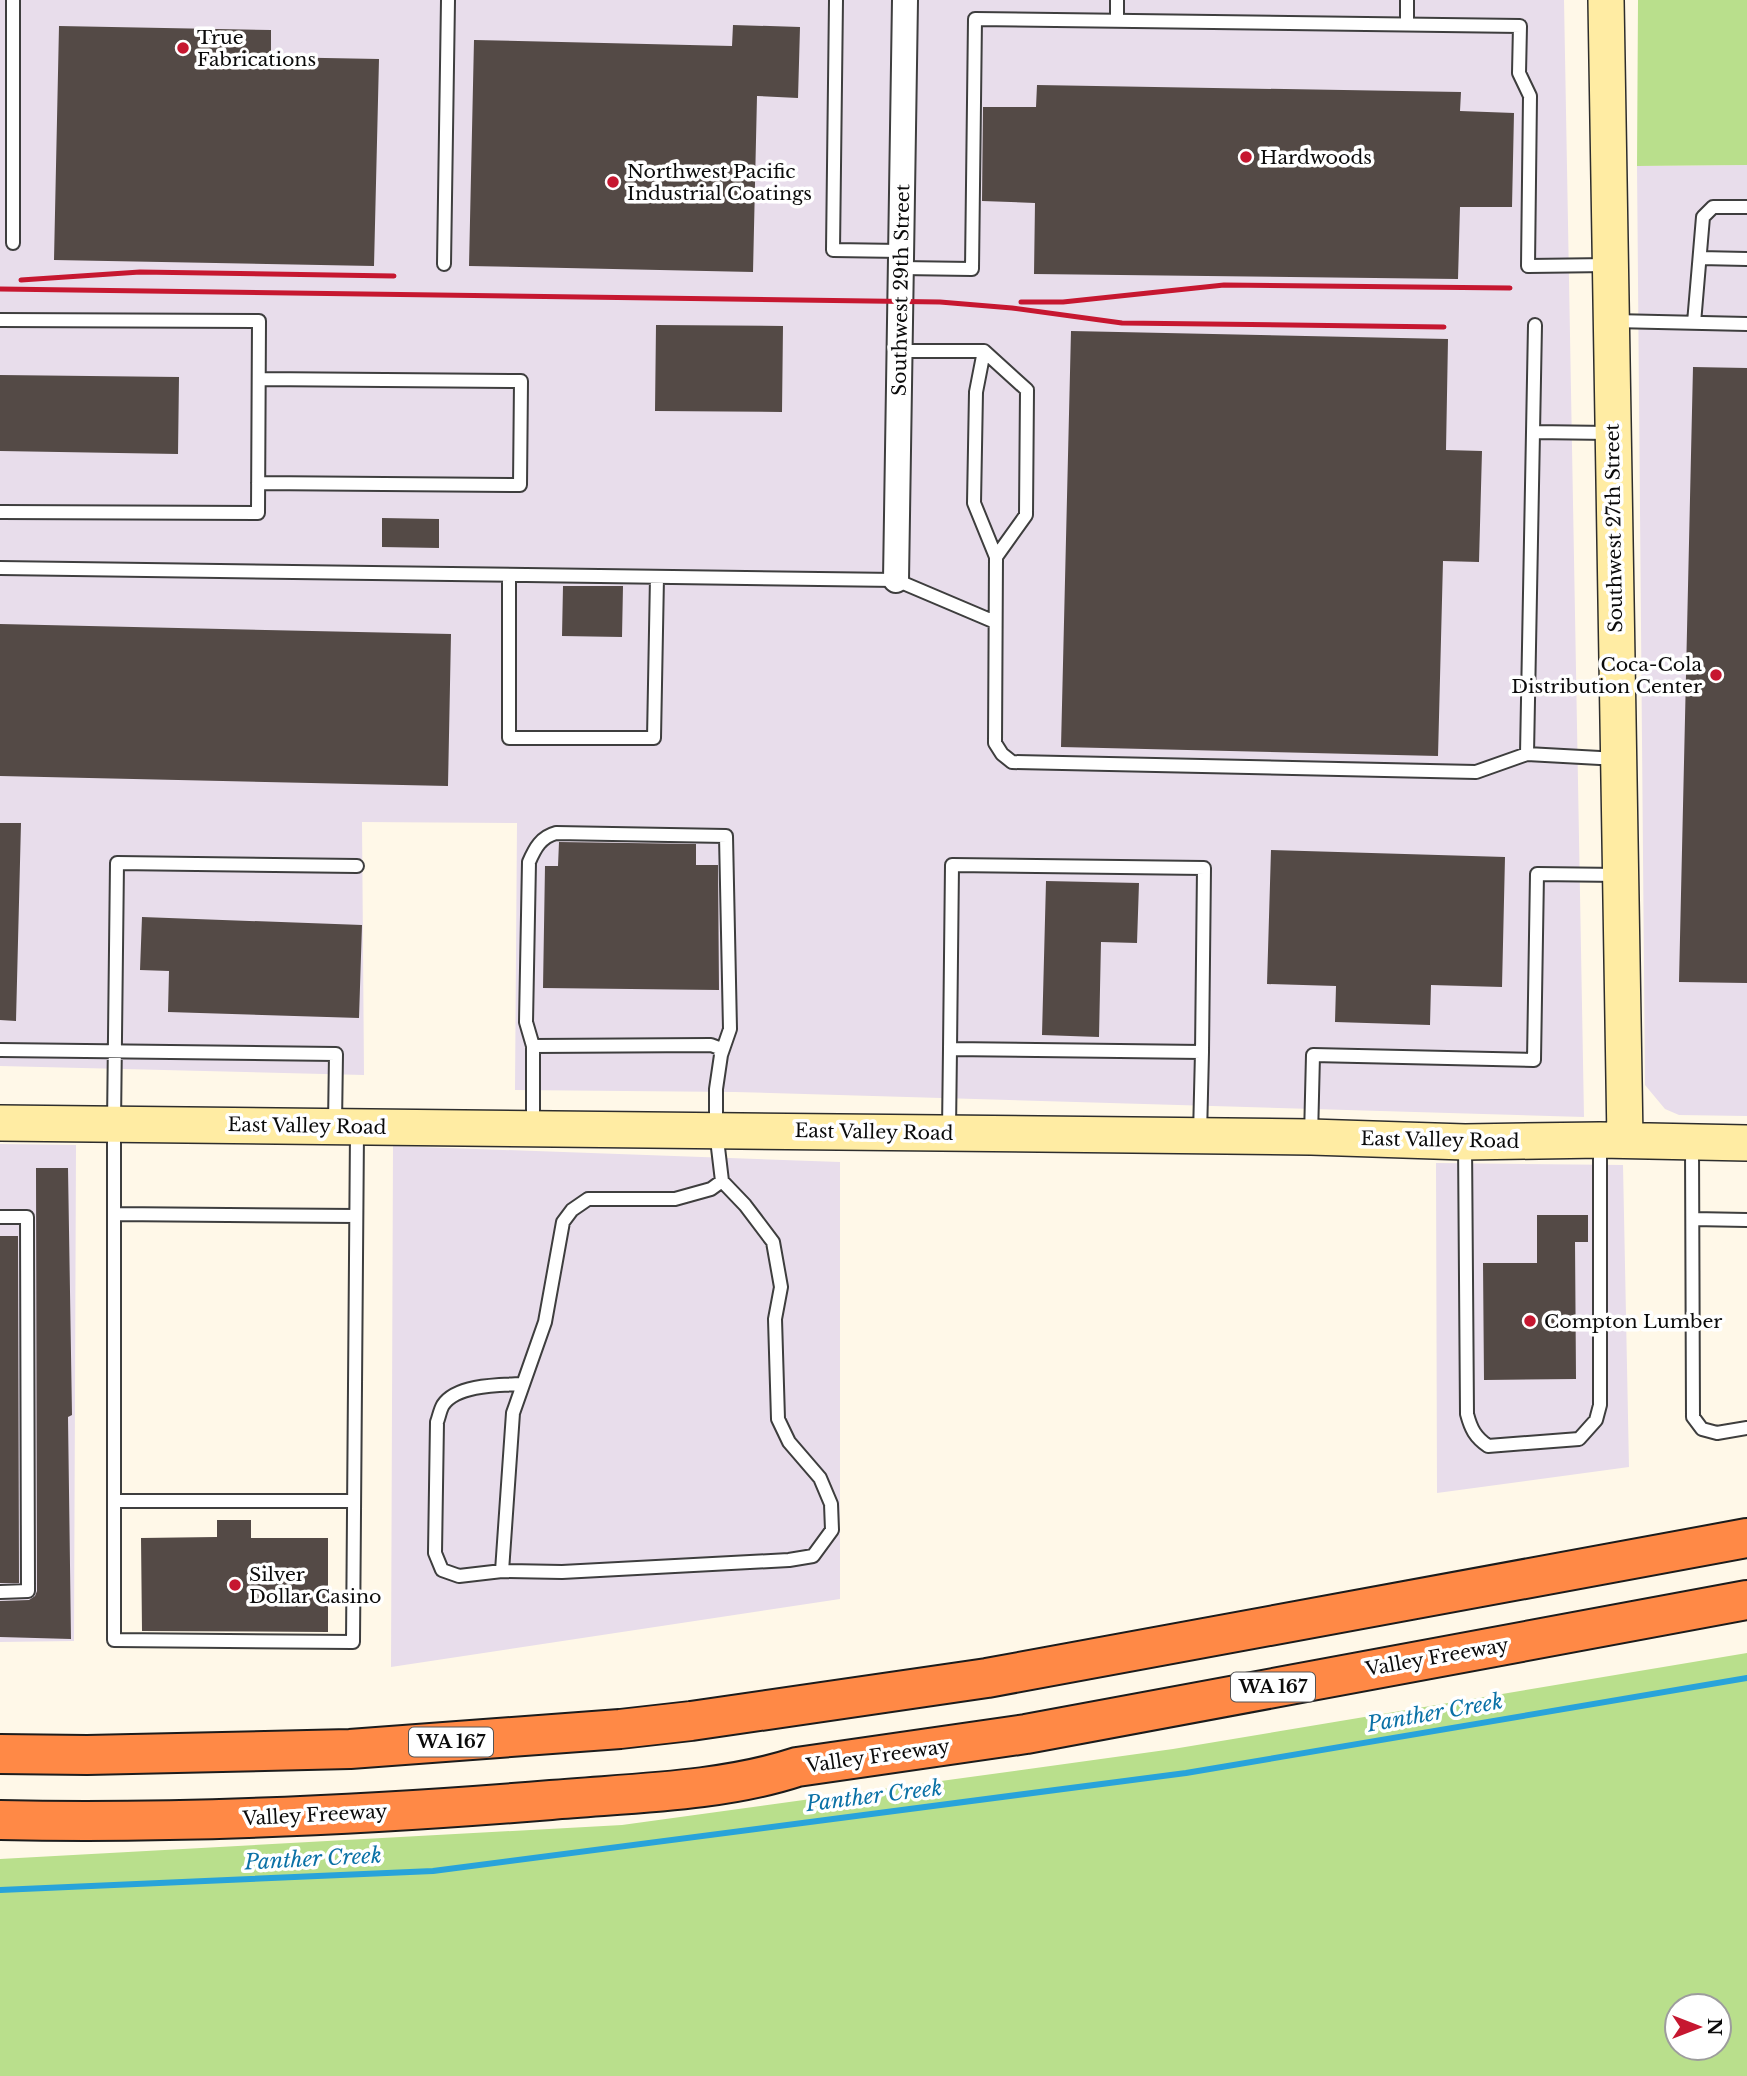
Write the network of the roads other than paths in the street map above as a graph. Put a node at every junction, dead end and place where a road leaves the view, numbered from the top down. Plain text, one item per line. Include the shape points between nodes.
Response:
1 (13, 0) edge
2 (448, 0) edge
3 (836, 0) edge
4 (905, 0) edge
5 (1117, 0) edge
6 (1407, 0) edge
7 (1606, 0) edge
8 (1117, 21) junction
9 (1407, 24) junction
10 (1747, 207) edge
11 (13, 243) dead end
12 (1700, 258) junction
13 (1747, 259) edge
14 (901, 260) junction
15 (444, 264) dead end
16 (1610, 265) junction
17 (0, 320) edge
18 (1611, 321) junction
19 (1695, 323) junction
20 (1747, 324) edge
21 (1535, 325) dead end
22 (900, 351) junction
23 (984, 351) junction
24 (259, 379) junction
25 (1533, 432) junction
26 (1613, 433) junction
27 (258, 483) junction
28 (0, 512) edge
29 (996, 557) junction
30 (0, 568) edge
31 (509, 575) junction
32 (657, 577) junction
33 (896, 580) junction
34 (995, 622) junction
35 (1527, 754) junction
36 (1618, 759) junction
37 (357, 866) dead end
38 (1620, 875) junction
39 (533, 1046) junction
40 (950, 1049) junction
41 (0, 1050) edge
42 (115, 1051) junction
43 (1202, 1052) junction
44 (720, 1055) junction
45 (0, 1123) edge
46 (114, 1124) junction
47 (346, 1127) junction
48 (533, 1129) junction
49 (716, 1131) junction
50 (948, 1133) junction
51 (1200, 1136) junction
52 (1311, 1137) junction
53 (1612, 1140) junction
54 (1465, 1142) junction
55 (1692, 1142) junction
56 (1747, 1143) edge
57 (722, 1181) junction
58 (114, 1214) junction
59 (356, 1216) junction
60 (0, 1217) edge
61 (1693, 1219) junction
62 (1747, 1220) edge
63 (523, 1384) junction
64 (1747, 1428) edge
65 (354, 1501) junction
66 (114, 1502) junction
67 (1747, 1538) edge
68 (502, 1571) junction
69 (0, 1592) edge
70 (1747, 1601) edge
71 (0, 1754) edge
72 (797, 1767) junction
73 (0, 1804) edge
74 (0, 1820) edge

1 - 11 lane
2 - 15 lane
3 - 14 lane via 833,250
4 - 14 street, Southwest 29th Street
5 - 8 lane
6 - 9 lane
7 - 16 street, Southwest 27th Street
8 - 9 lane
8 - 14 lane via 975,19 972,269
9 - 16 lane via 1520,26 1519,73 1531,96 1528,266
10 - 12 lane via 1713,206 1706,212
12 - 13 lane
12 - 19 lane
14 - 22 street, Southwest 29th Street
16 - 18 street, Southwest 27th Street
17 - 24 lane via 259,321
18 - 19 lane
18 - 26 street, Southwest 27th Street
19 - 20 lane
21 - 25 lane
22 - 23 lane
22 - 33 street, Southwest 29th Street
23 - 29 lane via 976,392 974,503
23 - 29 lane via 1027,390 1026,515
24 - 27 lane
24 - 27 lane via 521,381 520,485
25 - 26 lane
25 - 35 lane
26 - 36 street, Southwest 27th Street
27 - 28 lane via 258,513
29 - 34 lane
30 - 31 lane
31 - 32 lane
31 - 32 lane via 509,738 654,738
32 - 33 lane
33 - 34 lane
34 - 35 lane via 995,743 1012,762 1476,772
35 - 36 lane
36 - 38 street, Southwest 27th Street
37 - 42 lane via 117,863
38 - 52 lane via 1537,874 1534,1060 1313,1055
38 - 53 street, Southwest 27th Street
39 - 44 lane via 711,1045 719,1048
39 - 44 lane via 526,1022 529,862 539,844 556,833 726,836 730,1029
39 - 48 lane
40 - 43 lane
40 - 43 lane via 952,865 1203,868
40 - 50 lane
41 - 42 lane
42 - 46 lane
42 - 47 lane via 336,1054
43 - 51 lane
44 - 49 lane
45 - 46 street, East Valley Road
46 - 47 street, East Valley Road
46 - 58 lane
47 - 48 street, East Valley Road
47 - 59 lane
48 - 49 street, East Valley Road
49 - 50 street, East Valley Road
49 - 57 lane
50 - 51 street, East Valley Road
51 - 52 street, East Valley Road
52 - 54 street, East Valley Road
53 - 54 street, East Valley Road
53 - 54 lane via 1596,1420 1579,1439 1488,1446 1471,1429 1467,1414
53 - 55 street, East Valley Road
55 - 56 street, East Valley Road
55 - 61 lane
57 - 63 lane via 711,1189 675,1199 588,1199 572,1210 563,1222 545,1322
57 - 68 lane via 773,1242 781,1287 775,1319 778,1419 789,1442 820,1478 831,1504 832,1530 813,1556 789,1560
58 - 59 lane
58 - 66 lane
59 - 65 lane
60 - 69 lane via 27,1217 28,1591
61 - 62 lane
61 - 64 lane via 1693,1417 1702,1430 1717,1433
63 - 68 lane via 513,1413
63 - 68 lane via 483,1386 455,1394 443,1405 437,1422 435,1553 442,1570 459,1576
65 - 66 lane
65 - 66 lane via 353,1642 114,1640
67 - 71 highway, WA 167 via 986,1678 691,1721 350,1749
70 - 72 highway, Valley Freeway / WA 167 via 1026,1734
72 - 73 highway via 750,1763 475,1791 274,1801
72 - 74 highway, Valley Freeway / WA 167 via 762,1779 439,1809 237,1819

